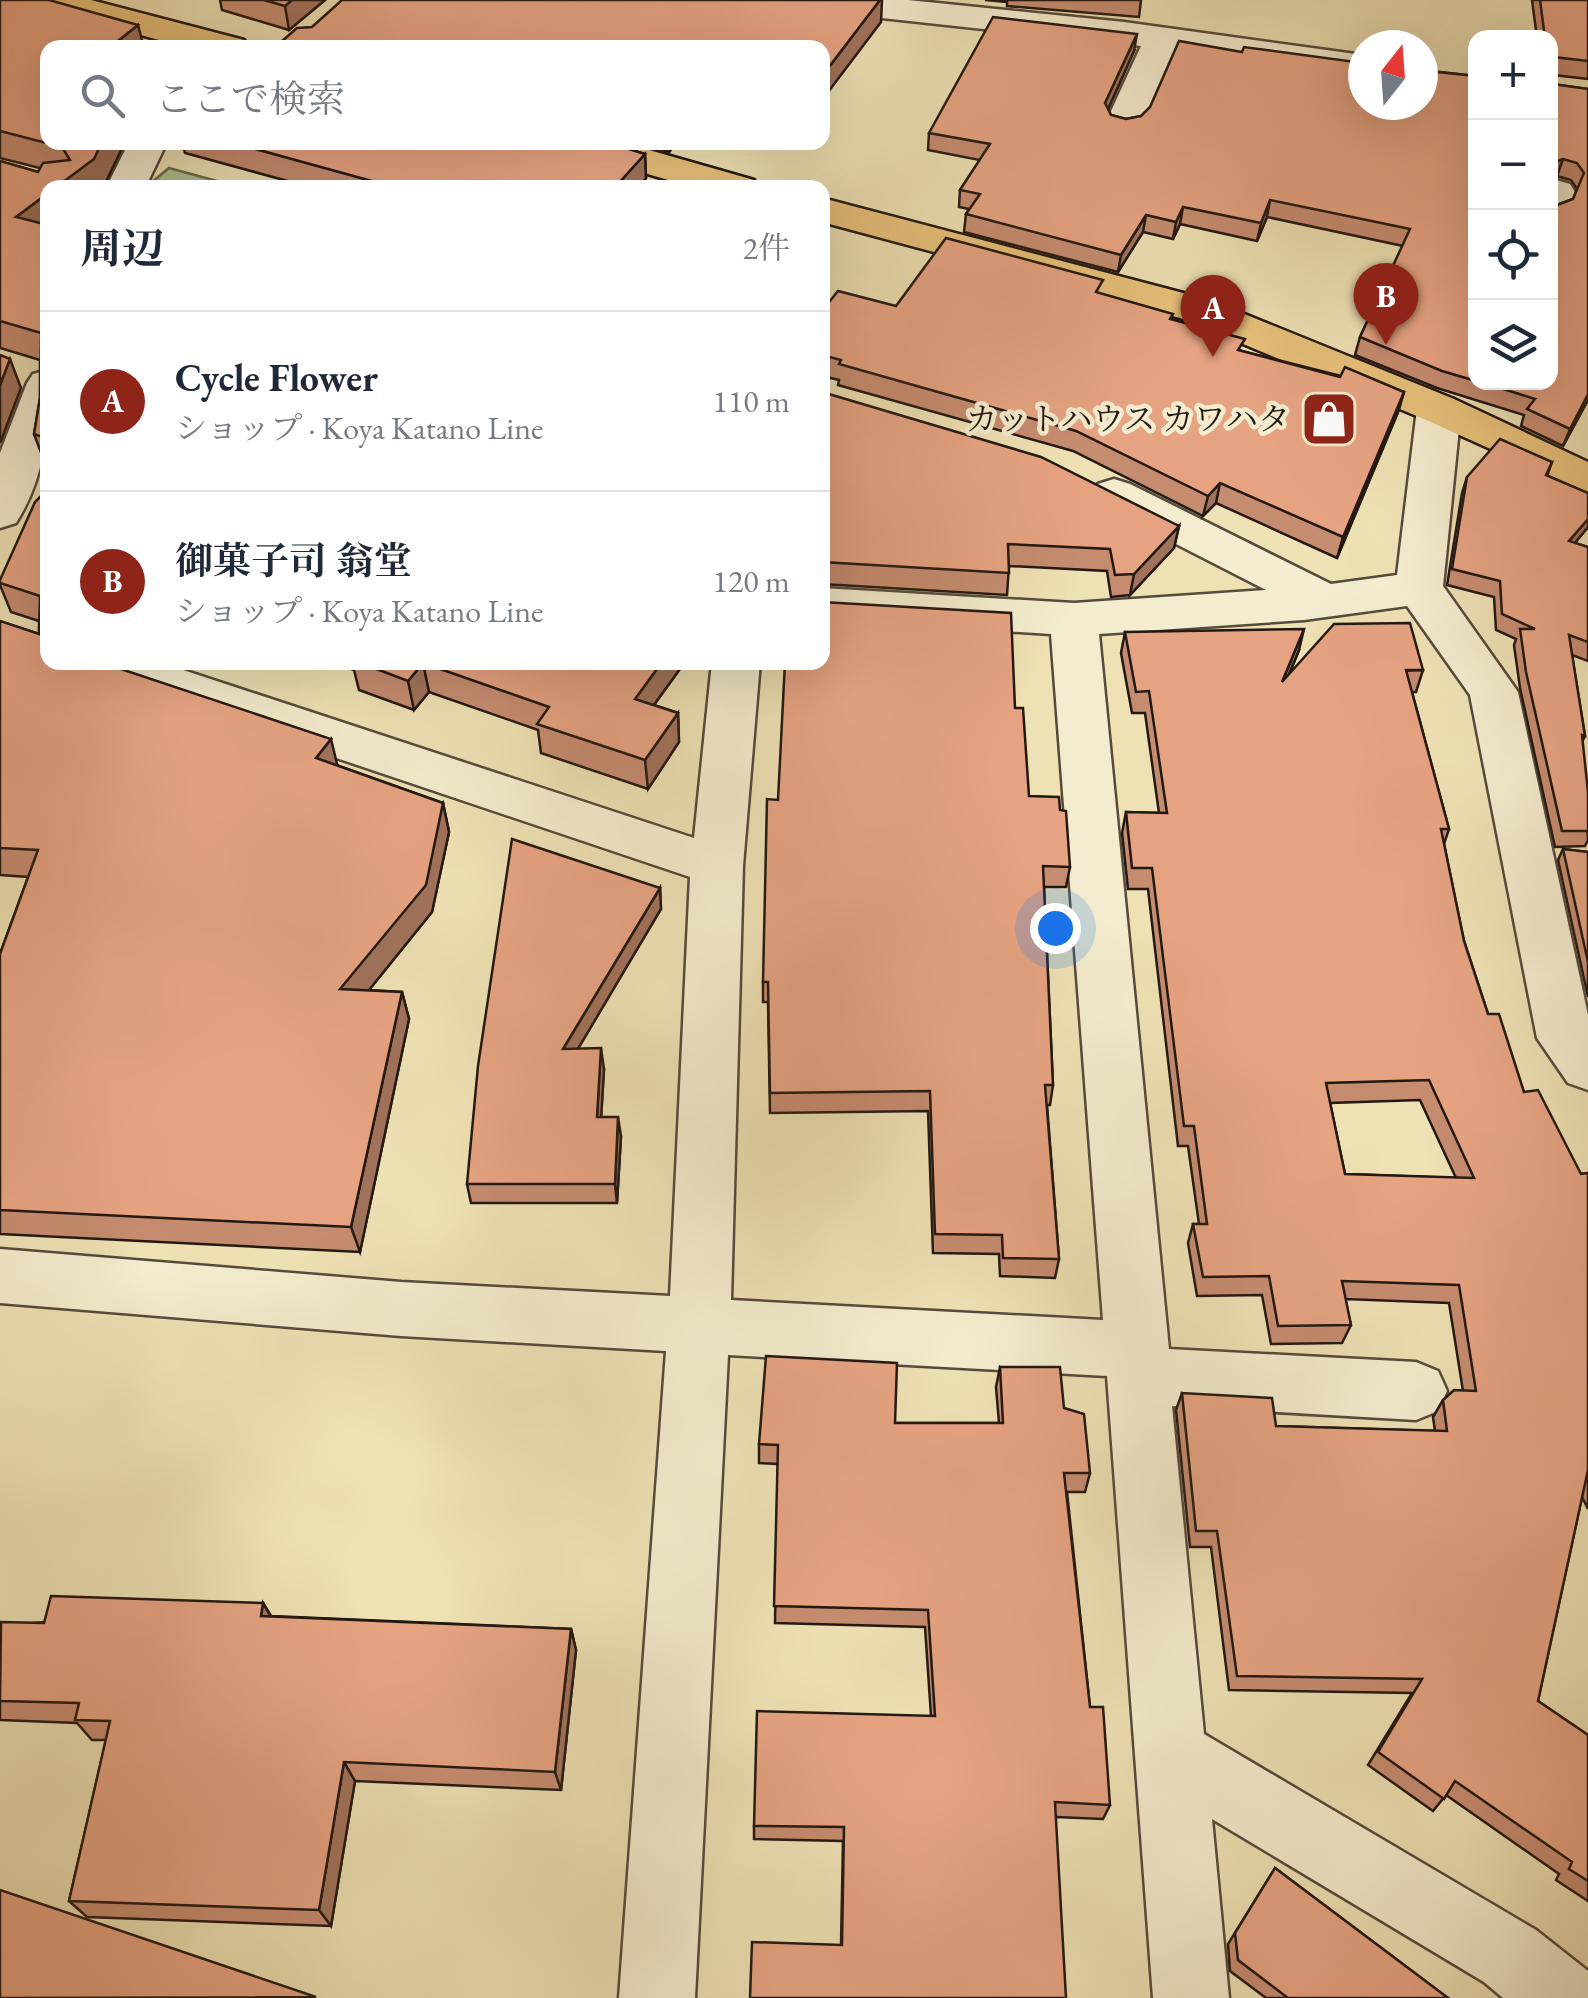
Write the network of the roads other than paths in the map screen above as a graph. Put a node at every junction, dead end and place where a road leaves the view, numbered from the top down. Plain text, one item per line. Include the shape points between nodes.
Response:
1 (51, 0) edge
2 (808, 0) edge
3 (1162, 38) junction
4 (192, 40) edge
5 (1348, 64) edge
6 (1125, 122) edge
7 (144, 150) edge
8 (605, 150) edge
9 (130, 180) edge
10 (712, 180) edge
11 (830, 212) edge
12 (37, 377) edge
13 (1458, 404) edge
14 (1072, 473) edge
15 (1588, 480) edge
16 (0, 513) edge
17 (1419, 588) junction
18 (1325, 601) junction
19 (830, 604) edge
20 (1074, 619) junction
21 (128, 670) edge
22 (735, 670) edge
23 (717, 866) junction
24 (1588, 1067) edge
25 (0, 1276) edge
26 (699, 1326) junction
27 (1138, 1363) junction
28 (1416, 1391) dead end
29 (1173, 1756) junction
30 (656, 1998) edge
31 (1192, 1998) edge
32 (1561, 1998) edge

1 - 4 main road
2 - 3 street
3 - 5 street
3 - 6 street
7 - 9 street
8 - 10 main road
11 - 13 main road via 1195,309
12 - 16 street
13 - 15 main road
13 - 17 street
14 - 18 street
17 - 18 street
17 - 24 street via 1494,692 1565,1038
18 - 20 street
19 - 20 street
20 - 27 street
21 - 23 street
22 - 23 street
23 - 26 street
25 - 26 street
26 - 27 street
26 - 30 street
27 - 28 street
27 - 29 street
29 - 31 street
29 - 32 street via 1510,1956

